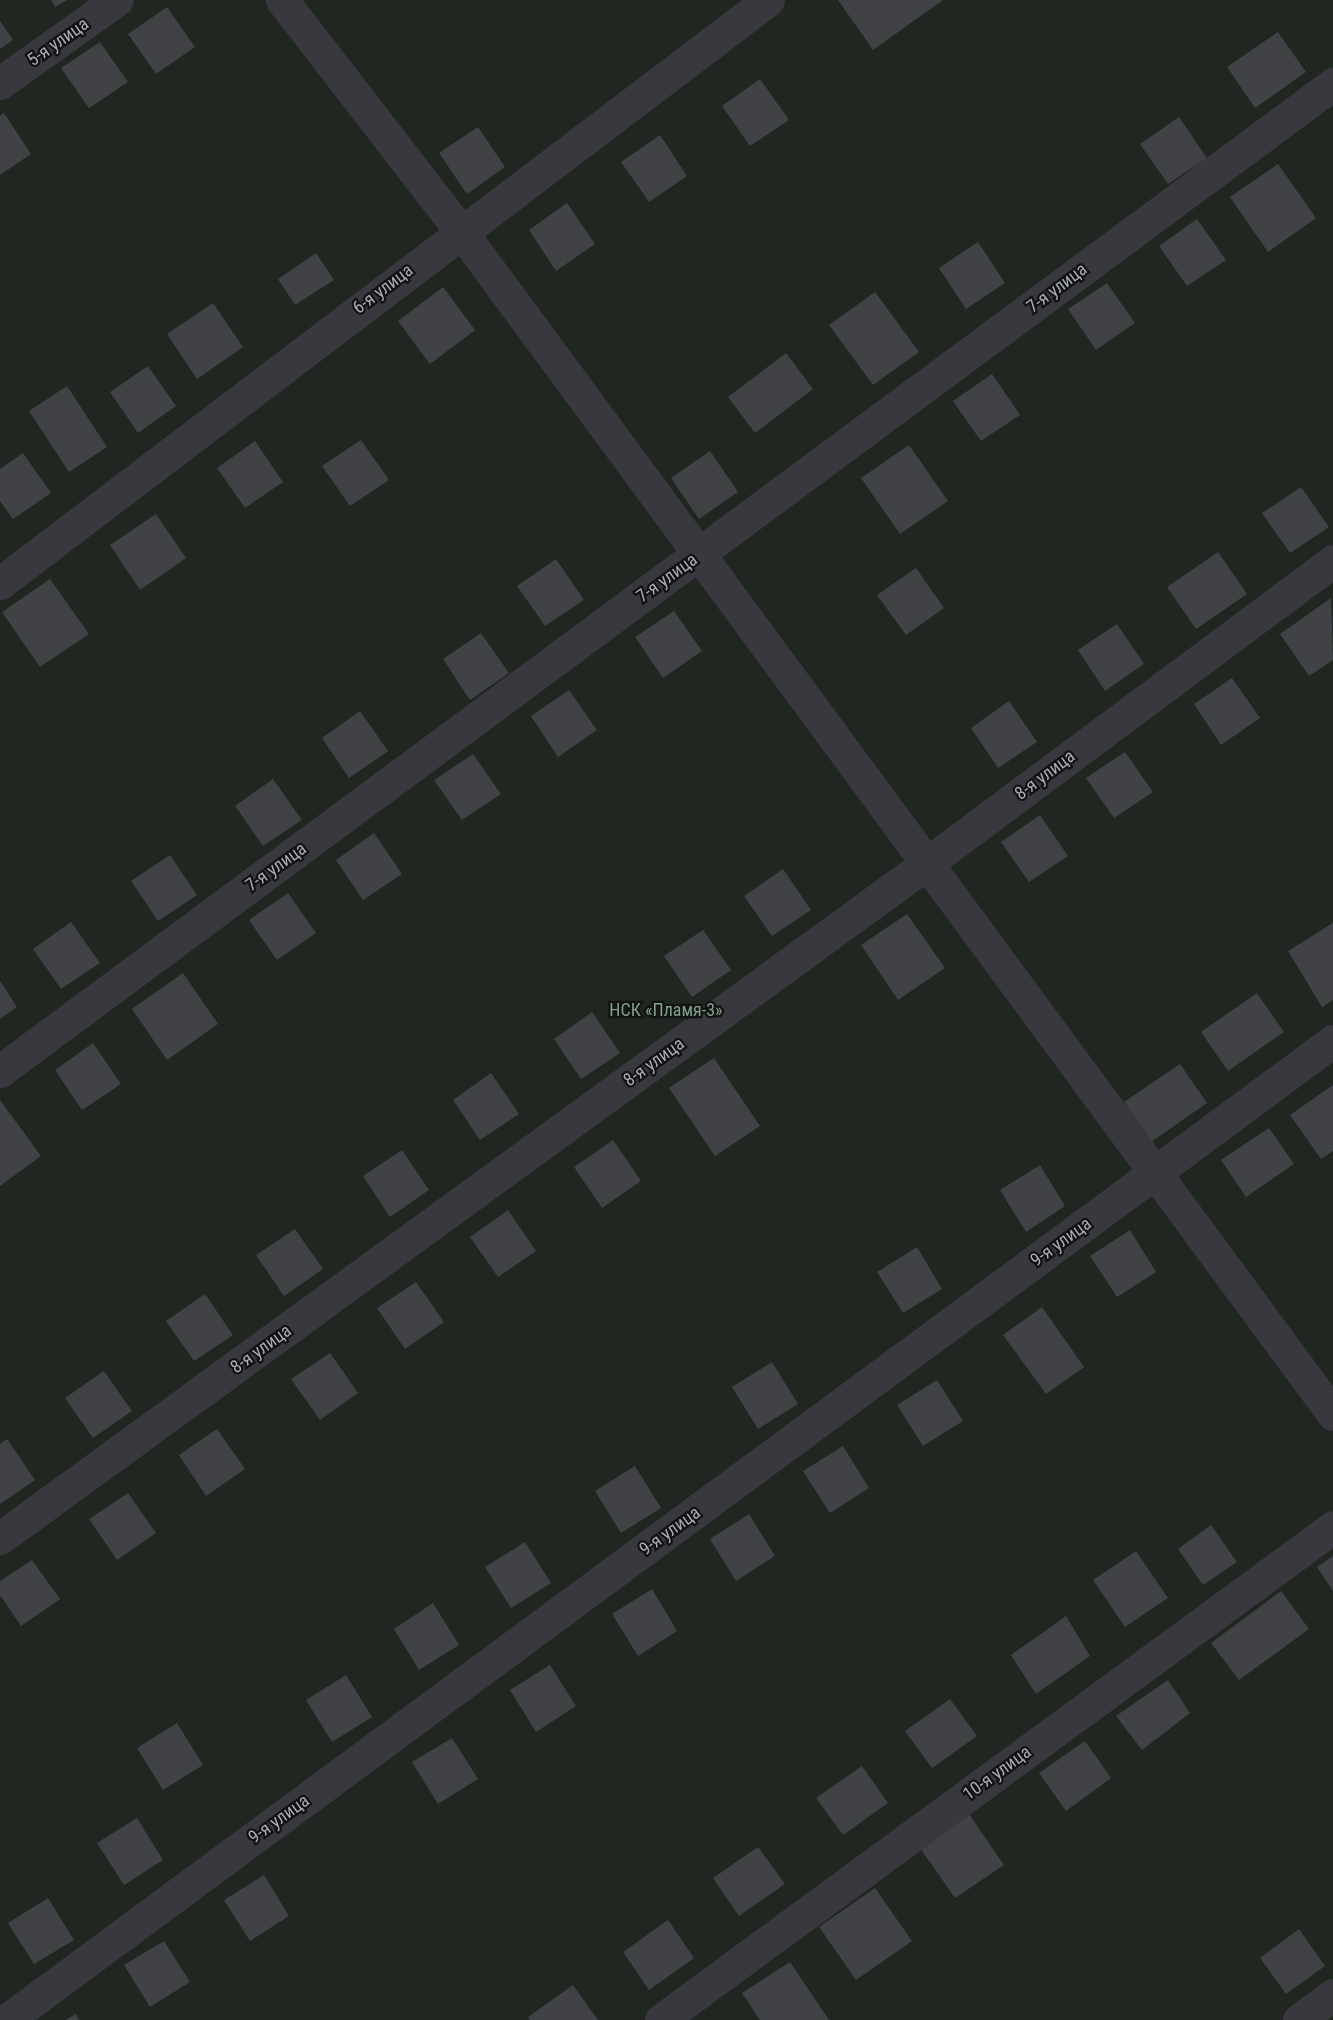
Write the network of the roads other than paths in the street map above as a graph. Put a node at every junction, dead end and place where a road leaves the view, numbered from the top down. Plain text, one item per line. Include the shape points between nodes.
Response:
1 (117, 0) edge
2 (282, 0) edge
3 (768, 0) edge
4 (0, 83) edge
5 (1333, 84) edge
6 (460, 230) junction
7 (698, 555) junction
8 (1333, 561) edge
9 (0, 582) edge
10 (926, 864) junction
11 (1333, 1041) edge
12 (0, 1071) edge
13 (1156, 1172) junction
14 (1333, 1414) edge
15 (1333, 1527) edge
16 (0, 1538) edge
17 (1333, 1995) edge
18 (7, 2020) edge
19 (661, 2020) edge
20 (1299, 2020) edge

1 - 4 street, 5-я улица
2 - 6 street
3 - 6 street, 6-я улица
5 - 7 street, 7-я улица
6 - 7 street
6 - 9 street, 6-я улица
7 - 10 street
7 - 12 street, 7-я улица
8 - 10 street, 8-я улица
10 - 13 street
10 - 16 street, 8-я улица
11 - 13 street, 9-я улица
13 - 14 street
13 - 18 street, 9-я улица
15 - 19 street, 10-я улица
17 - 20 street

